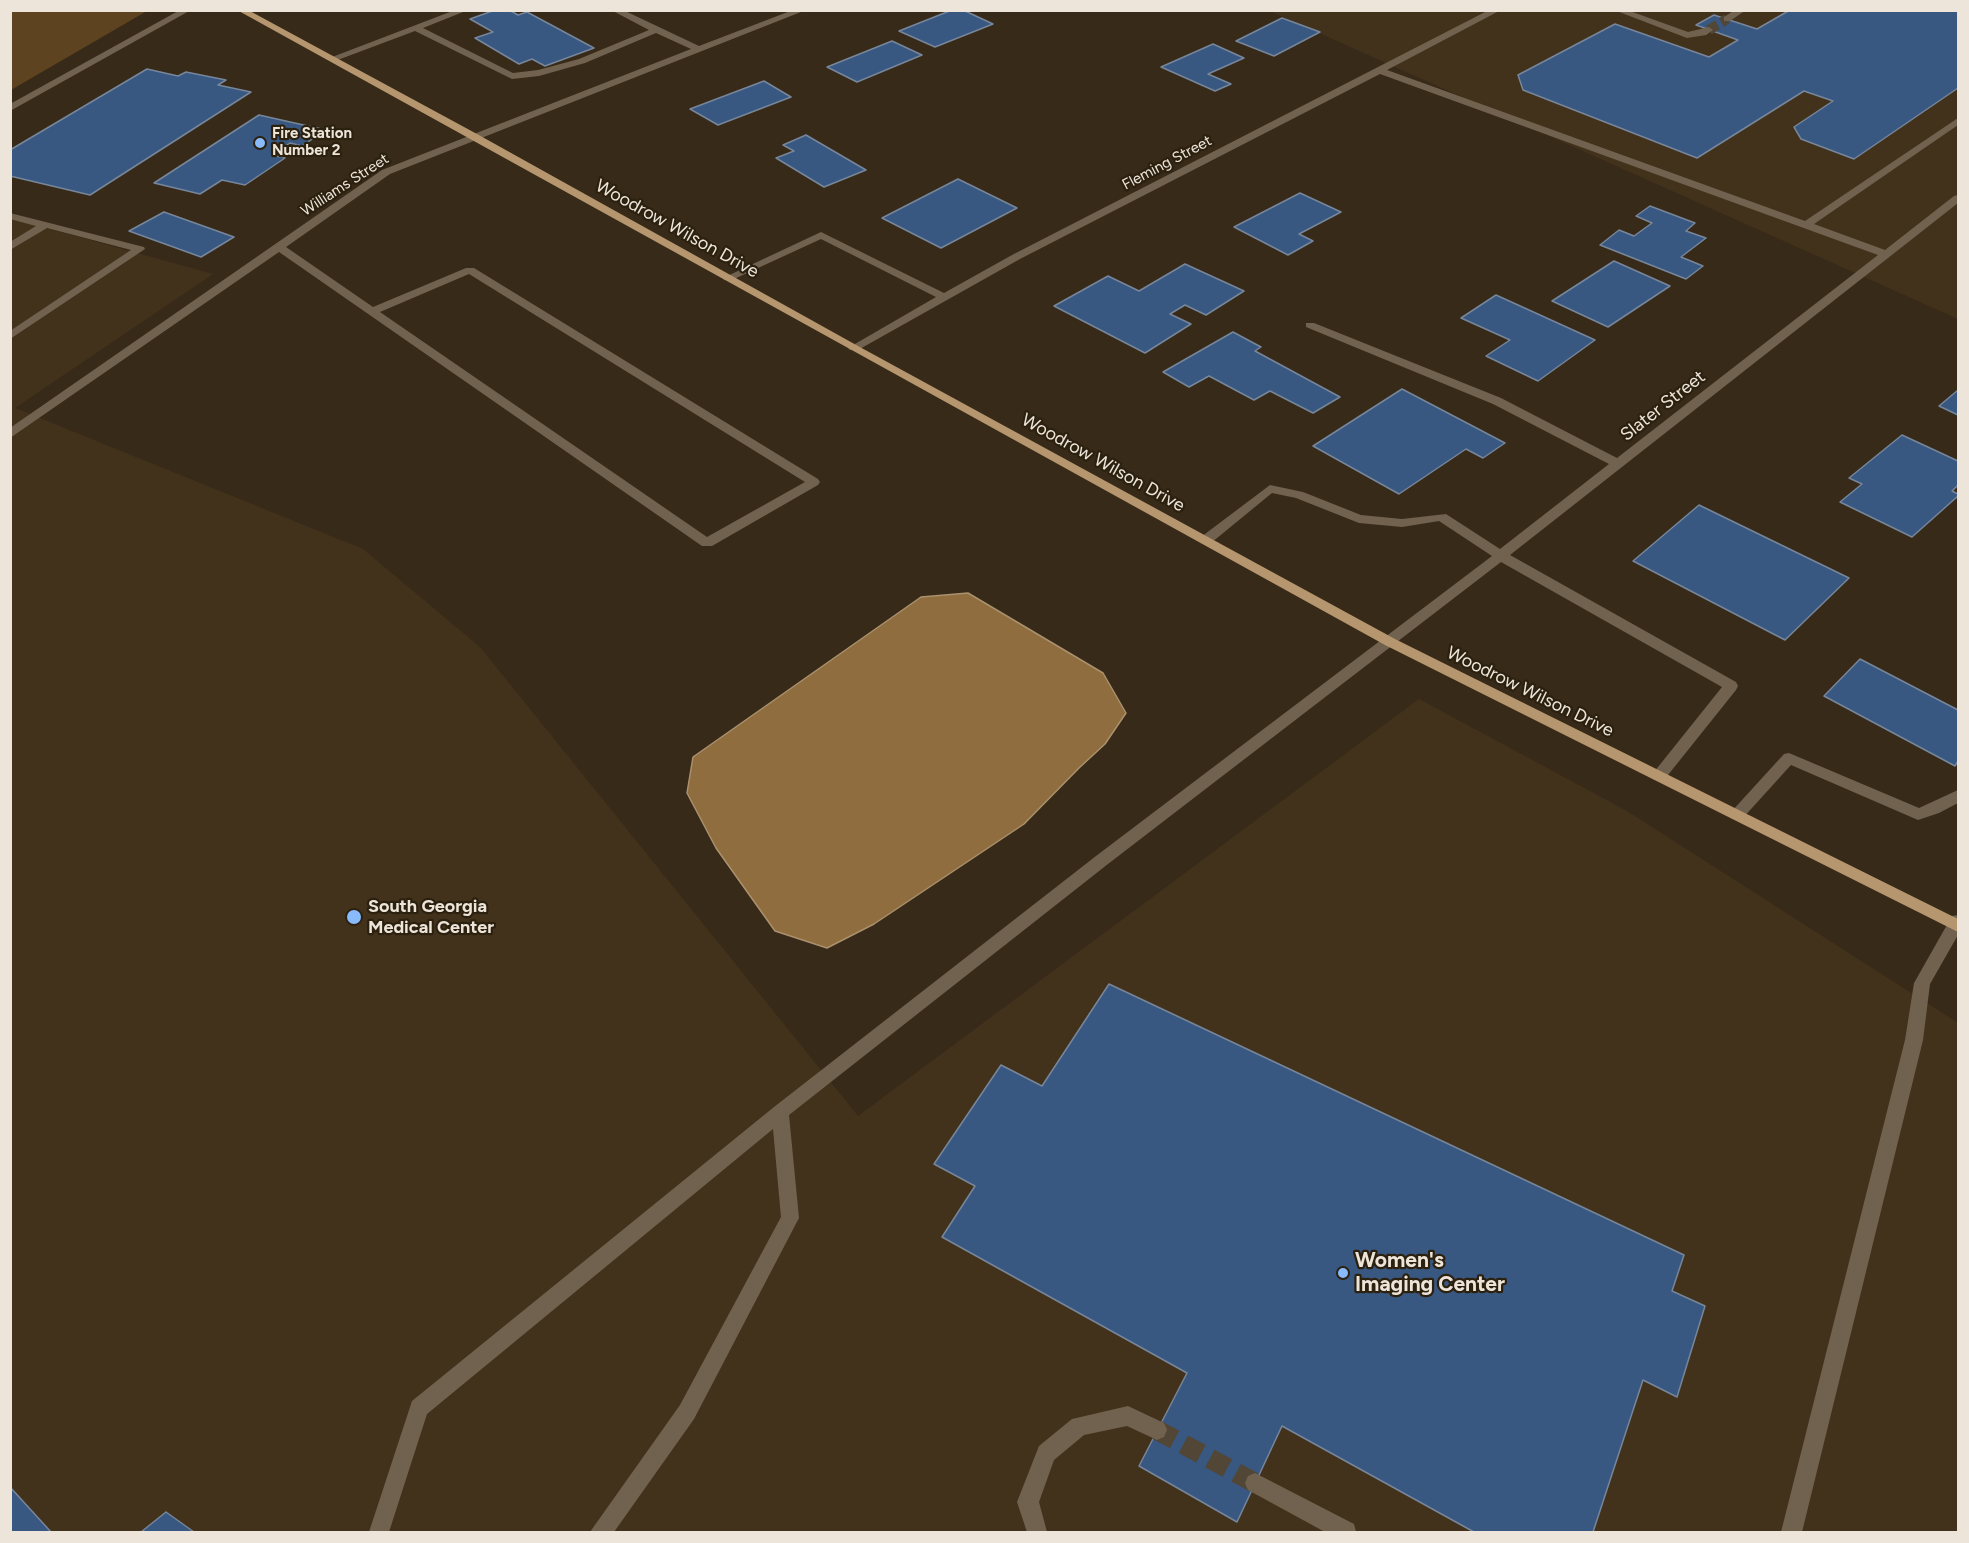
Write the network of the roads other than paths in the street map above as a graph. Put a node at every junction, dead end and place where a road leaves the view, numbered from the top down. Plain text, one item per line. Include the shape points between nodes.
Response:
1 (187, 10) edge
2 (241, 10) edge
3 (464, 10) edge
4 (615, 10) edge
5 (802, 10) edge
6 (1497, 10) edge
7 (1618, 10) edge
8 (1742, 10) edge
9 (1727, 19) tunnel mouth
10 (415, 28) junction
11 (656, 30) junction
12 (1709, 30) tunnel mouth
13 (699, 50) junction
14 (332, 59) junction
15 (1380, 71) junction
16 (10, 108) edge
17 (1959, 121) edge
18 (474, 136) junction
19 (1959, 198) edge
20 (10, 216) edge
21 (45, 225) junction
22 (1806, 225) junction
23 (10, 247) edge
24 (279, 247) junction
25 (1886, 254) junction
26 (728, 278) junction
27 (944, 297) junction
28 (372, 311) junction
29 (1310, 325) dead end
30 (10, 336) edge
31 (854, 348) junction
32 (10, 434) edge
33 (1618, 464) junction
34 (1206, 540) junction
35 (1501, 556) junction
36 (1390, 642) junction
37 (1659, 776) junction
38 (1959, 796) edge
39 (1737, 815) junction
40 (1958, 924) edge
41 (780, 1112) junction
42 (1157, 1430) tunnel mouth
43 (1255, 1483) tunnel mouth
44 (379, 1533) edge
45 (601, 1533) edge
46 (1037, 1533) edge
47 (1346, 1533) edge
48 (1791, 1533) edge

1 - 16 street
2 - 14 main road, Woodrow Wilson Drive
3 - 10 street
4 - 11 street
5 - 13 street, Williams Street
6 - 15 street, Fleming Street
7 - 12 street via 1687,35
8 - 9 street
10 - 11 street via 512,76 582,61
10 - 14 street
11 - 13 street
13 - 18 street, Williams Street
14 - 18 main road, Woodrow Wilson Drive
15 - 22 street
15 - 27 street, Fleming Street
17 - 22 street
18 - 24 street, Williams Street via 386,172
18 - 26 main road, Woodrow Wilson Drive
19 - 25 street, Slater Street
20 - 21 street
21 - 23 street
21 - 30 street via 140,249
22 - 25 street
24 - 28 street
24 - 32 street, Williams Street
25 - 33 street, Slater Street
26 - 27 street via 821,235
26 - 31 main road, Woodrow Wilson Drive
27 - 31 street, Fleming Street
28 - 28 street via 707,543 814,482 470,270
29 - 33 street via 1497,401
31 - 34 main road, Woodrow Wilson Drive
33 - 35 street, Slater Street
34 - 35 street via 1270,489 1299,495 1359,519 1401,523 1441,517
34 - 36 main road, Woodrow Wilson Drive
35 - 36 street, Slater Street
35 - 37 street via 1731,686
36 - 37 main road, Woodrow Wilson Drive
36 - 41 street, Slater Street via 1102,860
37 - 39 main road, Woodrow Wilson Drive
38 - 39 street via 1918,814 1789,758
39 - 40 main road, Woodrow Wilson Drive
40 - 48 street via 1922,983 1914,1040
41 - 44 street, Slater Street via 420,1408
41 - 45 street via 790,1218 687,1412
42 - 46 street via 1128,1416 1079,1426 1046,1453 1029,1502
43 - 47 street

